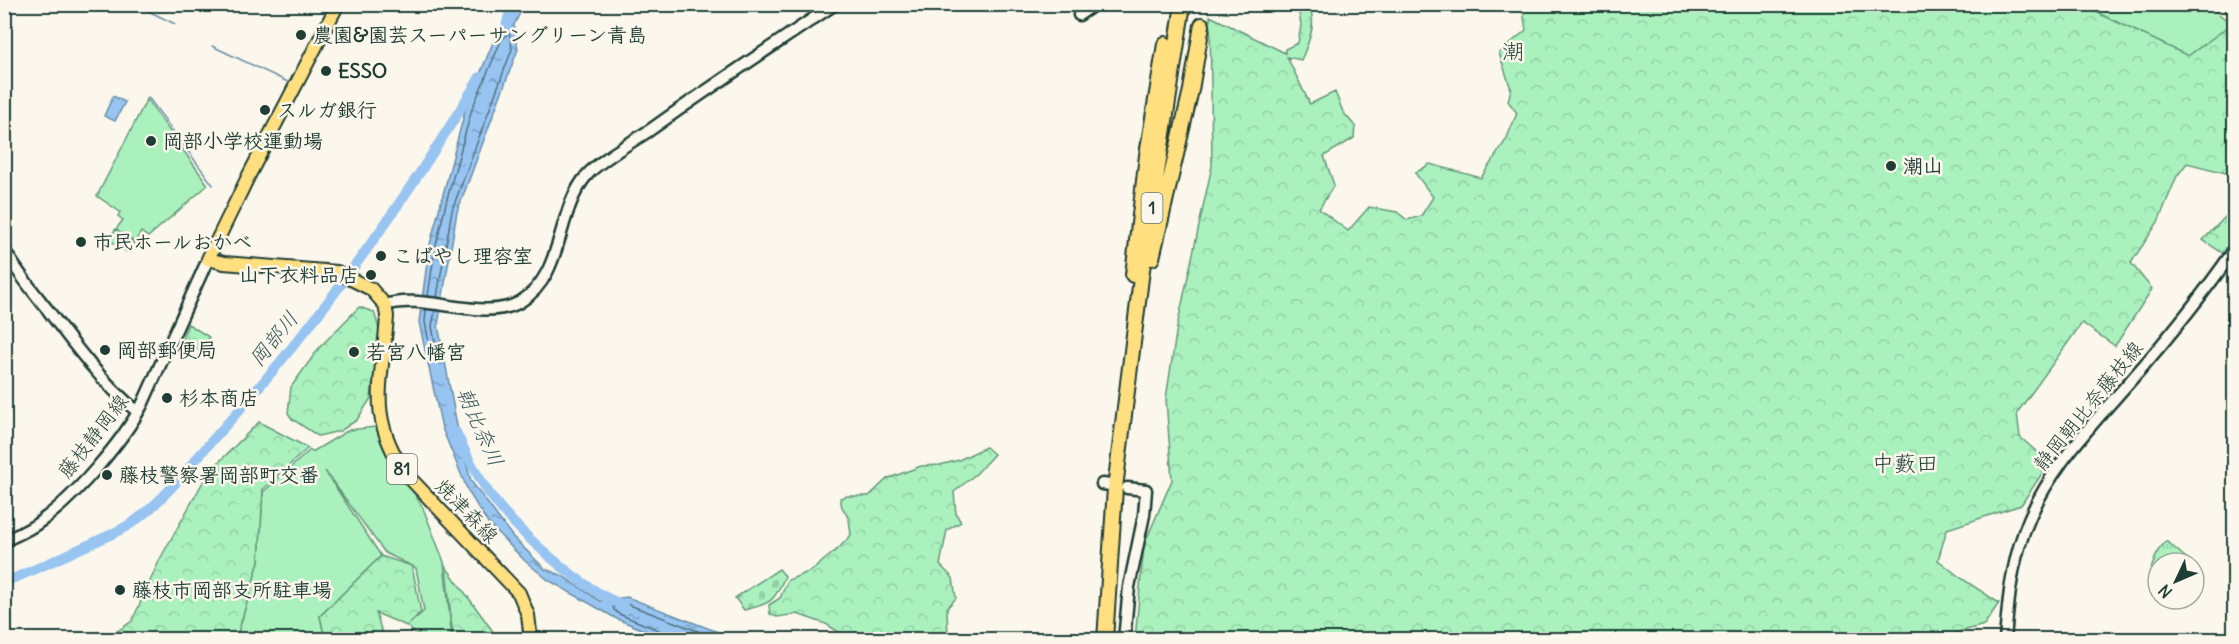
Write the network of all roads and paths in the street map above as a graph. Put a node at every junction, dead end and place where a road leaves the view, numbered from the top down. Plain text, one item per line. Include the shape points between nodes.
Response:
1 (7, 4) edge
2 (338, 4) edge
3 (835, 4) edge
4 (1095, 4) edge
5 (1183, 4) edge
6 (1189, 4) edge
7 (2230, 4) edge
8 (2235, 8) edge
9 (4, 10) edge
10 (1079, 15) dead end
11 (1202, 25) dead end
12 (1165, 44) dead end
13 (4, 249) edge
14 (2235, 250) edge
15 (208, 259) junction
16 (1147, 281) junction
17 (385, 305) junction
18 (1125, 411) junction
19 (138, 412) junction
20 (1127, 488) dead end
21 (4, 541) edge
22 (531, 639) edge
23 (1105, 639) edge
24 (1112, 639) edge
25 (1124, 639) edge
26 (2005, 639) edge

1 - 9 street
2 - 15 main road
3 - 17 street via 589,173 574,196 548,269 529,295 513,306 499,309 399,301
4 - 10 street
5 - 18 highway, 1 via 1142,270
6 - 16 highway
7 - 8 highway
11 - 16 highway
12 - 18 highway via 1136,236
13 - 19 street via 63,331
14 - 26 street, 静岡朝比奈藤枝線 via 2049,479 2017,553
15 - 17 main road via 336,272 371,289
15 - 19 street, 藤枝静岡線
16 - 24 highway via 1122,491
17 - 22 main road, 焼津森線 / 81 via 379,401 385,435 394,456 406,474 519,593 528,615
18 - 23 highway, 1 via 1115,488
19 - 21 street, 藤枝静岡線 via 58,508 32,528
20 - 25 street via 1146,490

